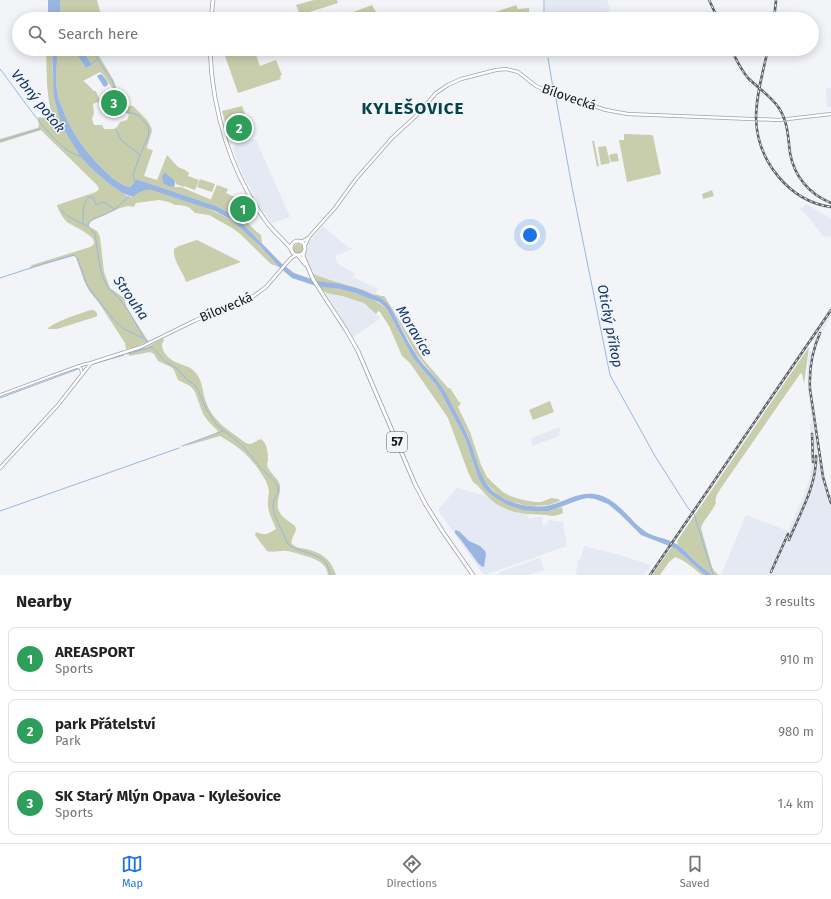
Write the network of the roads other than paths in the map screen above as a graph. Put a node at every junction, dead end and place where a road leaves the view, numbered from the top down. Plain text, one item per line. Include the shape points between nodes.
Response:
1 (213, 0) edge
2 (212, 12) edge
3 (210, 56) edge
4 (831, 114) edge
5 (309, 237) junction
6 (282, 239) junction
7 (300, 242) junction
8 (294, 243) junction
9 (304, 247) junction
10 (304, 252) junction
11 (294, 253) junction
12 (310, 272) junction
13 (91, 363) junction
14 (78, 366) junction
15 (82, 374) junction
16 (0, 395) edge
17 (0, 468) edge
18 (473, 575) edge

1 - 2 main road
3 - 6 main road, 57 via 220,120 230,151 250,196
4 - 5 main road, Bílovecká via 779,120 630,114 606,110 539,88 518,72 494,70 448,85 436,93 418,115 390,140
5 - 7 main road, Bílovecká
5 - 9 main road, Bílovecká
6 - 8 main road, 57
6 - 11 main road, 57
7 - 8 main road, Bílovecká / 57
7 - 9 main road
8 - 11 main road
9 - 10 main road, Bílovecká / 57
10 - 11 main road
10 - 12 main road, 57 via 303,256
11 - 12 main road, 57 via 301,258
11 - 13 main road, Bílovecká via 262,290 251,298 203,317 144,346
12 - 18 main road, 57 via 358,351 426,505
13 - 14 street
13 - 15 main road
14 - 15 street
14 - 16 street
15 - 17 main road via 58,405

